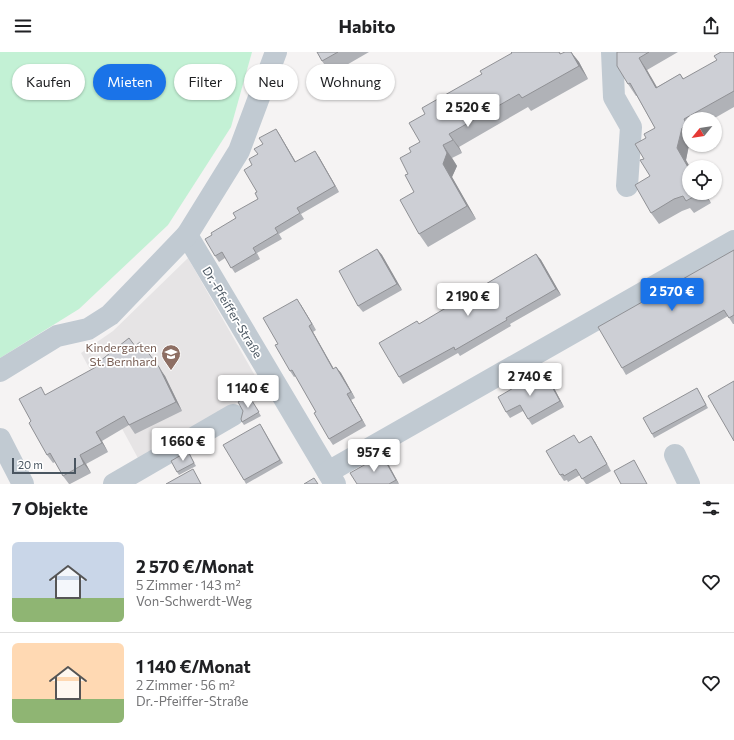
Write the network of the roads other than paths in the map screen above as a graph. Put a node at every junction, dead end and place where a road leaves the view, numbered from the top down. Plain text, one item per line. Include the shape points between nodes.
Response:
1 (276, 52) edge
2 (612, 52) edge
3 (627, 186) dead end
4 (187, 235) junction
5 (734, 241) edge
6 (0, 371) edge
7 (233, 415) dead end
8 (0, 439) edge
9 (674, 455) dead end
10 (331, 478) edge
11 (23, 484) edge
12 (114, 484) edge
13 (689, 484) edge

1 - 4 street via 239,151
2 - 3 street via 614,97 631,127
4 - 6 street via 110,315 88,329 57,336
4 - 10 street, Dr.-Pfeiffer-Straße
5 - 10 street
7 - 12 street
8 - 11 street
9 - 13 street

